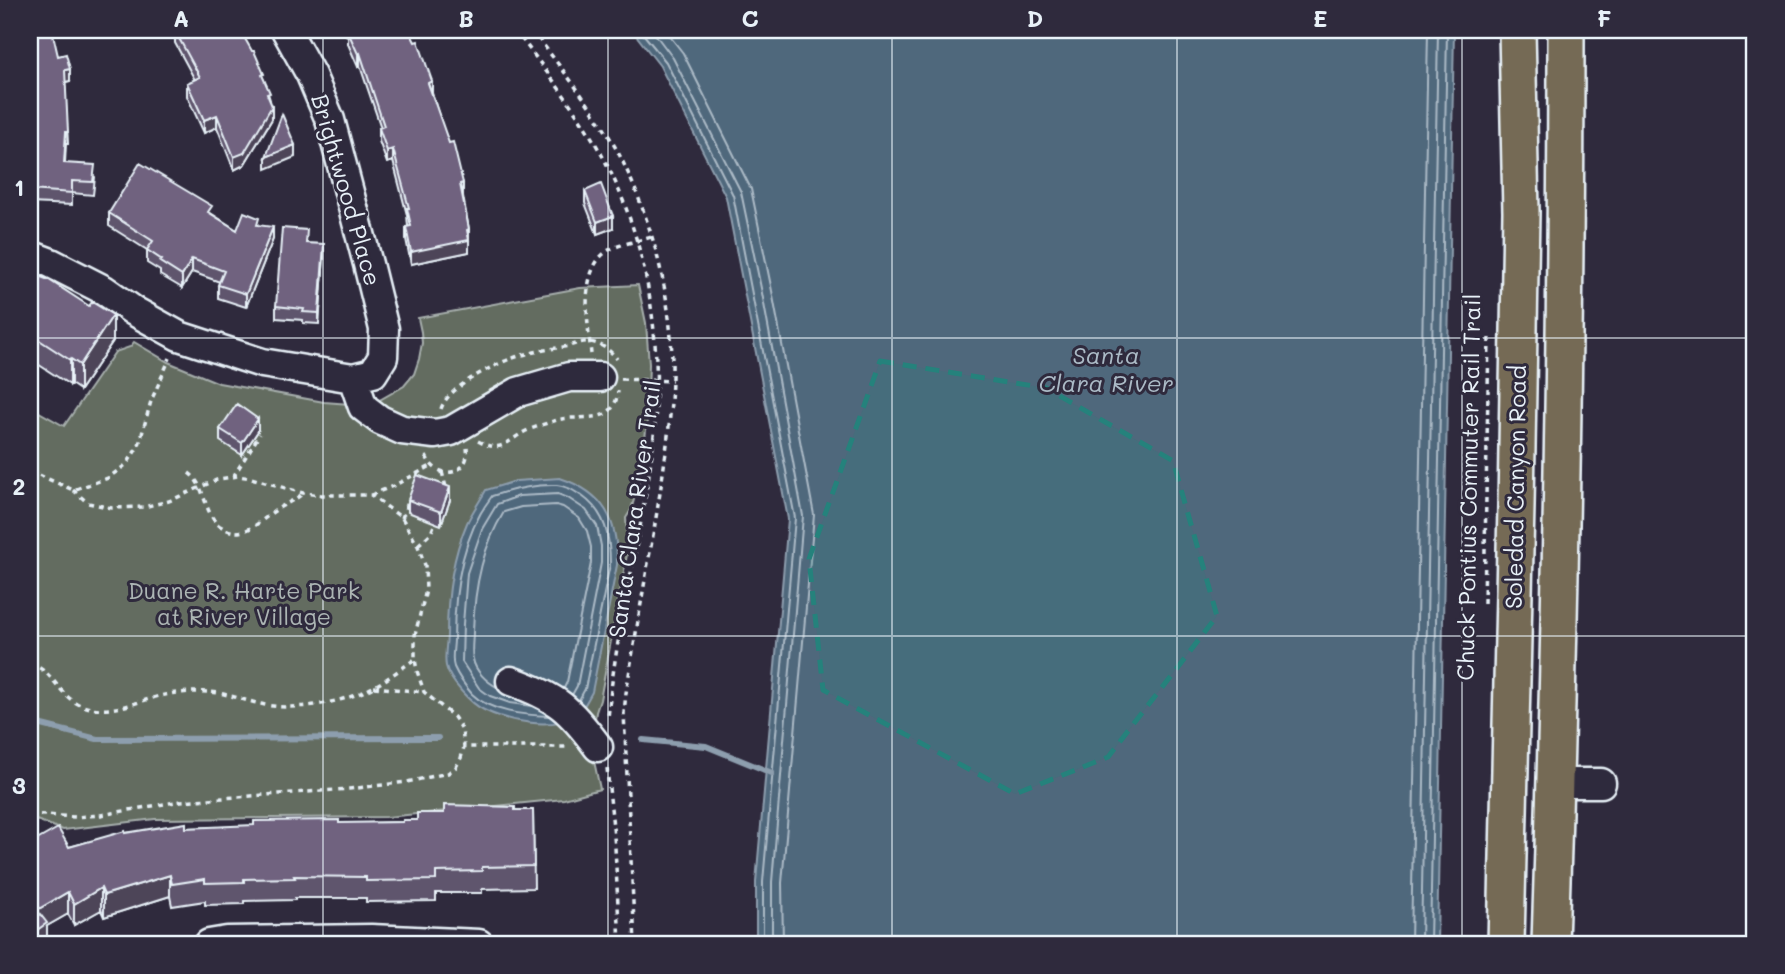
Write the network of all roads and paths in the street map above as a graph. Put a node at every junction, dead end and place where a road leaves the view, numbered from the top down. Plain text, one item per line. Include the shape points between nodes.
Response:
1 (286, 30) edge
2 (515, 30) edge
3 (532, 30) edge
4 (1517, 30) edge
5 (1566, 30) edge
6 (651, 237) junction
7 (1520, 238) junction
8 (636, 242) junction
9 (30, 255) edge
10 (1490, 330) dead end
11 (179, 336) junction
12 (600, 377) junction
13 (353, 378) junction
14 (657, 380) junction
15 (672, 381) junction
16 (260, 434) dead end
17 (466, 441) dead end
18 (424, 451) dead end
19 (430, 466) junction
20 (30, 471) edge
21 (419, 472) junction
22 (442, 472) junction
23 (189, 473) dead end
24 (233, 477) junction
25 (415, 484) edge
26 (200, 488) junction
27 (73, 490) junction
28 (1562, 491) junction
29 (446, 492) edge
30 (303, 493) junction
31 (371, 495) junction
32 (411, 495) edge
33 (402, 518) junction
34 (435, 523) dead end
35 (418, 546) junction
36 (1484, 602) dead end
37 (415, 659) junction
38 (30, 664) edge
39 (511, 681) dead end
40 (374, 687) junction
41 (424, 692) junction
42 (464, 747) junction
43 (602, 747) junction
44 (1555, 783) junction
45 (1601, 783) dead end
46 (30, 814) edge
47 (209, 944) edge
48 (479, 944) edge
49 (620, 944) edge
50 (635, 944) edge
51 (1506, 944) edge
52 (1550, 944) edge

1 - 13 street, Brightwood Place via 330,120 384,329 383,357 373,373
2 - 8 path via 603,157
3 - 6 path, Santa Clara River Trail via 606,133 628,174
4 - 7 main road, Soledad Canyon Road
5 - 28 main road, Soledad Canyon Road
6 - 8 path
6 - 15 path, Santa Clara River Trail via 667,306
7 - 28 main road via 1534,249 1540,265 1538,461 1542,475
7 - 51 main road, Soledad Canyon Road
8 - 12 path via 608,251 592,267 587,288 590,342 592,366
8 - 14 path via 654,321
9 - 11 street via 104,290
10 - 36 path, Chuck Pontius Commuter Rail Trail
11 - 13 street via 262,363
11 - 27 path via 151,401 139,445 127,464 108,478
12 - 13 street via 569,377 518,392 463,425 435,434 402,430 380,420 363,407
12 - 14 path
14 - 15 path
14 - 43 path via 650,467
15 - 50 path, Santa Clara River Trail via 659,498 625,693
16 - 24 path
17 - 22 path via 468,454 463,466
18 - 19 path
19 - 21 path
19 - 22 path
20 - 27 path
21 - 25 path
21 - 31 path
22 - 29 path
23 - 26 path
24 - 26 path
24 - 30 path
26 - 27 path via 143,507 112,508 88,503
26 - 30 path via 215,522 240,533
28 - 44 main road, Soledad Canyon Road
30 - 31 path
31 - 33 path
32 - 33 path
33 - 35 path
34 - 35 path
35 - 37 path via 426,590 415,635
37 - 40 path
37 - 41 path
38 - 40 path via 37,665 79,705 97,710 197,691 261,705 308,705 340,700
39 - 43 street via 549,696 567,709
40 - 41 path
41 - 42 path via 463,729
42 - 43 path
42 - 46 path via 456,767 447,773 407,782 181,801 101,815
43 - 49 path via 615,847
44 - 45 street
44 - 52 main road, Soledad Canyon Road
47 - 48 street via 371,939

